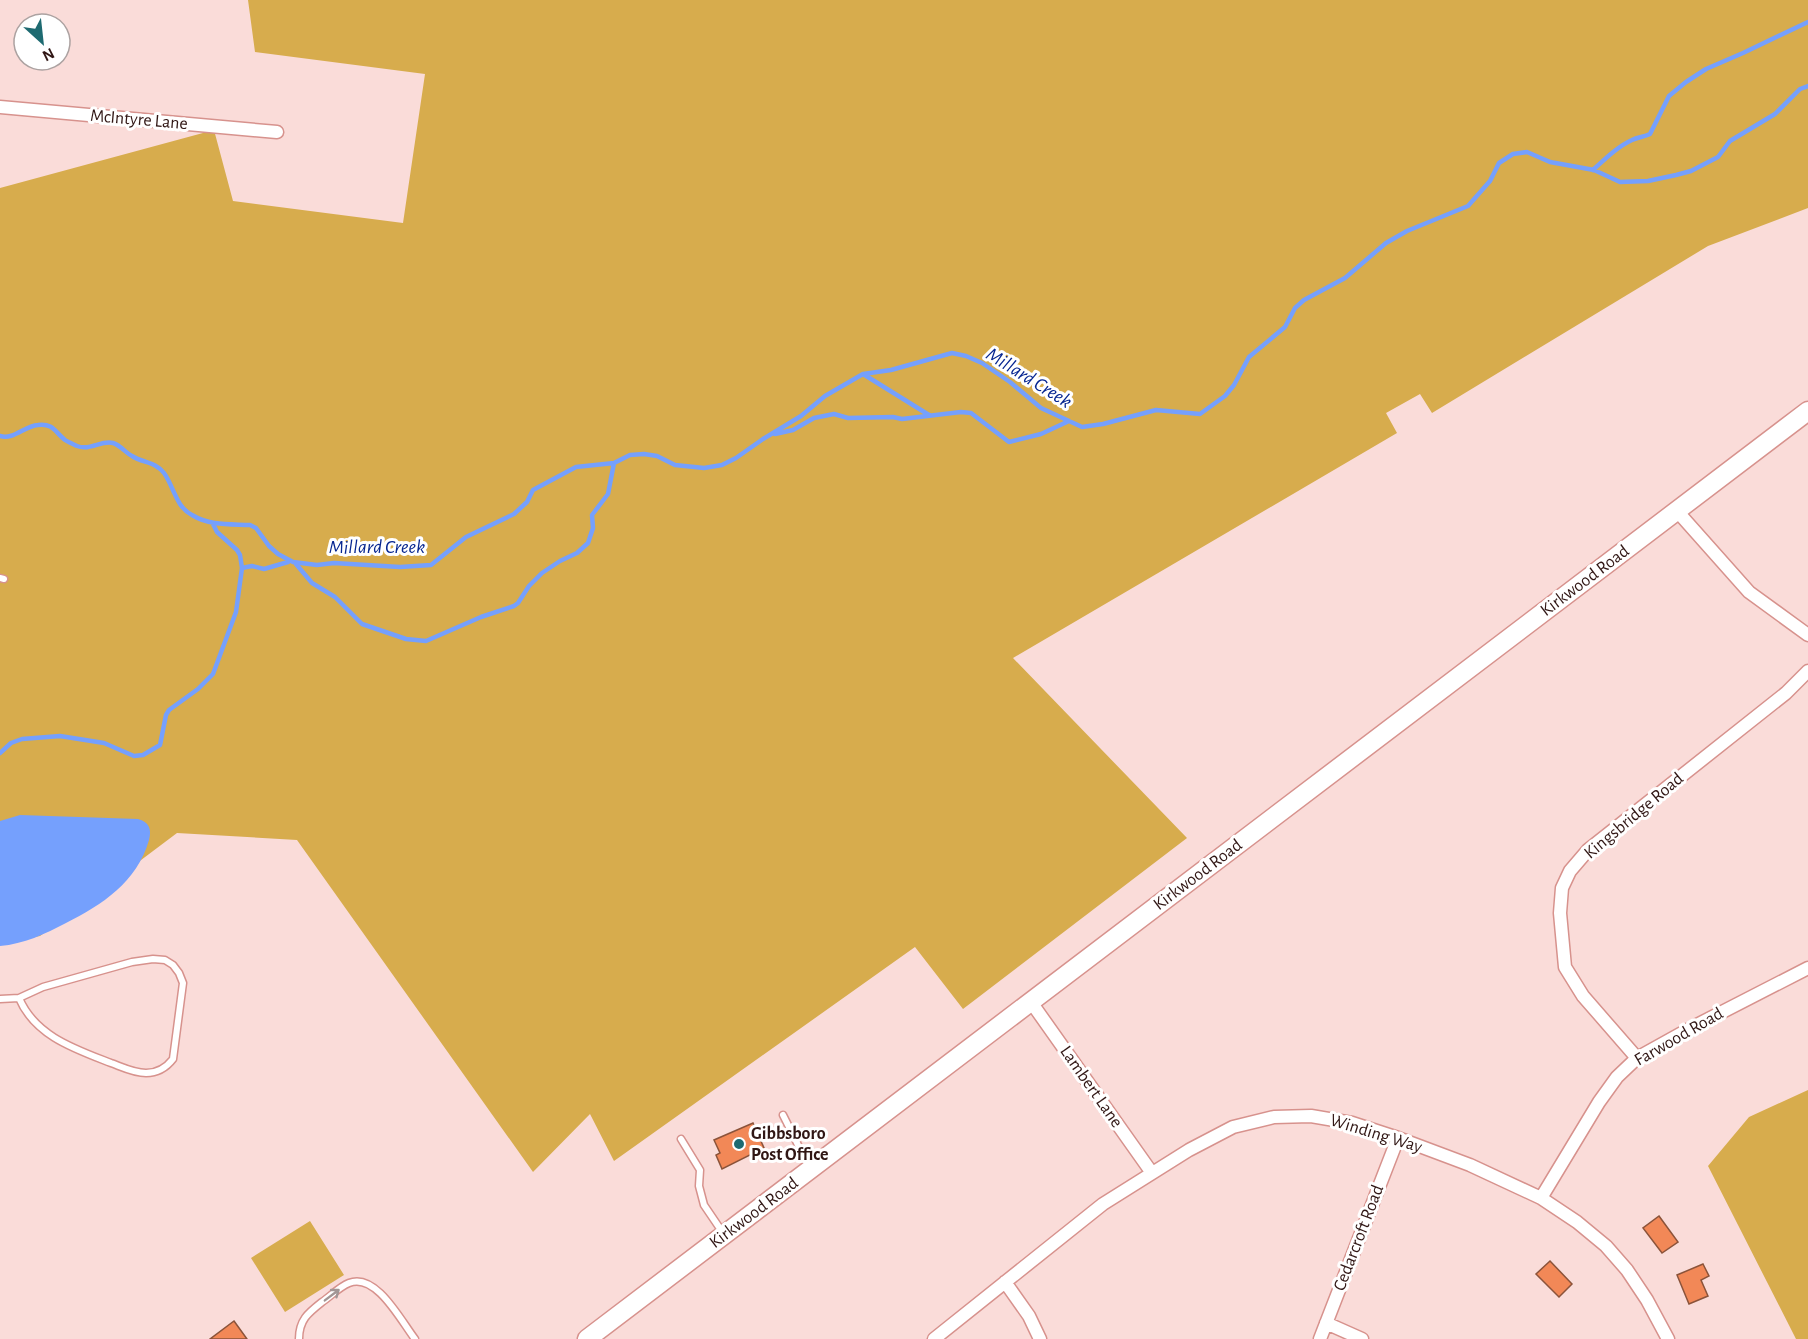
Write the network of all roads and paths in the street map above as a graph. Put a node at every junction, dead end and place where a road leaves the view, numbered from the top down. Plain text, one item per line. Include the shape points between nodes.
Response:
1 (0, 107) edge
2 (277, 132) dead end
3 (1808, 411) edge
4 (1677, 511) junction
5 (1808, 635) edge
6 (1808, 671) edge
7 (1808, 968) edge
8 (20, 998) junction
9 (0, 999) edge
10 (1031, 1002) junction
11 (1637, 1058) junction
12 (783, 1115) dead end
13 (1398, 1138) junction
14 (681, 1139) dead end
15 (811, 1171) junction
16 (1152, 1173) junction
17 (1541, 1198) junction
18 (724, 1236) junction
19 (1005, 1282) junction
20 (1326, 1323) junction
21 (299, 1339) edge
22 (415, 1339) edge
23 (587, 1339) edge
24 (934, 1339) edge
25 (1040, 1339) edge
26 (1320, 1339) edge
27 (1362, 1339) edge
28 (1668, 1339) edge

1 - 2 street, McIntyre Lane
3 - 4 street, Kirkwood Road
4 - 5 street via 1749,592
4 - 10 street, Kirkwood Road
6 - 11 street, Kingsbridge Road via 1786,693 1588,850 1562,888 1565,967 1583,996
7 - 11 street, Farwood Road
8 - 8 lane via 43,987 132,962 165,960 179,973 183,983 173,1059 158,1072 145,1073 82,1052 36,1024
8 - 9 lane
10 - 15 street, Kirkwood Road
10 - 16 street, Lambert Lane
11 - 17 street, Farwood Road via 1599,1102
12 - 15 lane
13 - 16 street, Winding Way via 1352,1123 1311,1116 1274,1117 1233,1127
13 - 17 street, Winding Way
13 - 20 street, Cedarcroft Road
14 - 18 lane via 700,1170 704,1206
15 - 18 street, Kirkwood Road
16 - 19 street, Winding Way via 1103,1204
17 - 28 street, Winding Way via 1606,1246 1628,1270
18 - 23 street, Kirkwood Road
19 - 24 street, Winding Way
19 - 25 street
20 - 26 street, Cedarcroft Road
20 - 27 street
21 -> 22 lane via 305,1315 356,1281 378,1289

